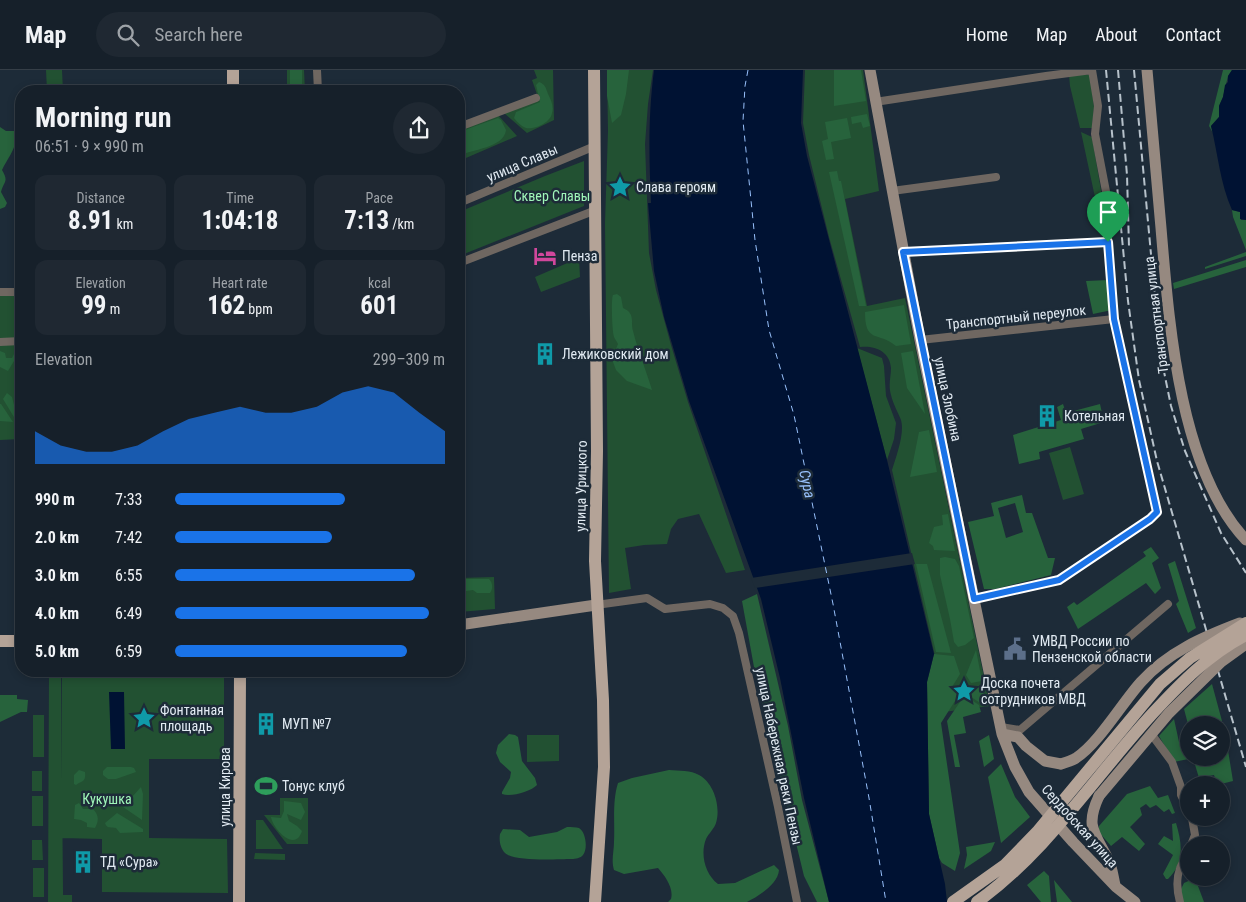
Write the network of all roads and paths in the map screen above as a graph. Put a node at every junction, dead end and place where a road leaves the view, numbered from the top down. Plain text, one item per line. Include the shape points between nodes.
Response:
1 (233, 70) edge
2 (318, 70) edge
3 (594, 70) edge
4 (870, 70) edge
5 (1092, 70) edge
6 (1147, 70) edge
7 (233, 85) edge
8 (318, 85) edge
9 (536, 98) dead end
10 (875, 102) junction
11 (465, 125) edge
12 (595, 146) junction
13 (996, 177) dead end
14 (892, 191) junction
15 (465, 200) edge
16 (596, 210) junction
17 (1108, 242) junction
18 (903, 252) junction
19 (465, 261) edge
20 (0, 292) edge
21 (15, 292) edge
22 (1114, 319) junction
23 (920, 340) junction
24 (15, 341) edge
25 (0, 342) edge
26 (1246, 540) edge
27 (974, 599) junction
28 (1168, 604) dead end
29 (596, 605) junction
30 (1246, 622) edge
31 (465, 624) edge
32 (1246, 635) edge
33 (0, 641) edge
34 (15, 641) edge
35 (1246, 644) edge
36 (240, 677) edge
37 (1002, 730) junction
38 (1152, 735) dead end
39 (1180, 784) edge
40 (1180, 868) edge
41 (1116, 887) junction
42 (239, 902) edge
43 (595, 902) edge
44 (797, 902) edge
45 (952, 902) edge
46 (977, 902) edge
47 (1135, 902) edge
48 (1180, 902) edge

1 - 7 main road
2 - 8 street
3 - 12 main road, улица Урицкого
4 - 10 main road, улица Злобина
5 - 10 street
5 - 17 street via 1098,106 1095,134 1108,202
6 - 26 main road, Транспортная улица via 1168,310 1178,377 1205,473 1234,528
9 - 11 street
10 - 14 main road, улица Злобина
12 - 15 street, улица Славы
12 - 16 main road, улица Урицкого
13 - 14 street
14 - 18 main road, улица Злобина
16 - 19 street
16 - 29 main road, улица Урицкого
17 - 18 street
17 - 22 street
18 - 23 main road, улица Злобина
20 - 21 street
22 - 23 street, Транспортный переулок
22 - 27 street via 1157,512 1059,580
23 - 27 main road, улица Злобина
24 - 25 street
27 - 37 main road, улица Злобина
28 - 37 street via 1020,730
29 - 31 main road
29 - 43 main road, улица Урицкого via 604,767
29 - 44 street, улица Набережная реки Пензы via 647,598 665,609 710,604 733,616 770,768
30 - 37 main road, bridge via 1204,636 1158,666 1076,758 1062,764 1046,761 1018,737
30 - 45 main road, bridge via 1190,658 1160,684 1037,832 1005,865
32 - 46 main road, bridge via 1210,657 1186,678 1044,841 1014,873
33 - 34 main road
35 - 41 main road, bridge via 1221,662 1169,713 1099,796 1092,812 1093,832 1109,861
36 - 42 main road, улица Кирова
37 - 41 main road, Сердобская улица via 1029,792
38 - 39 street via 1172,762
40 - 48 street via 1176,887
41 - 47 main road, Сердобская улица

